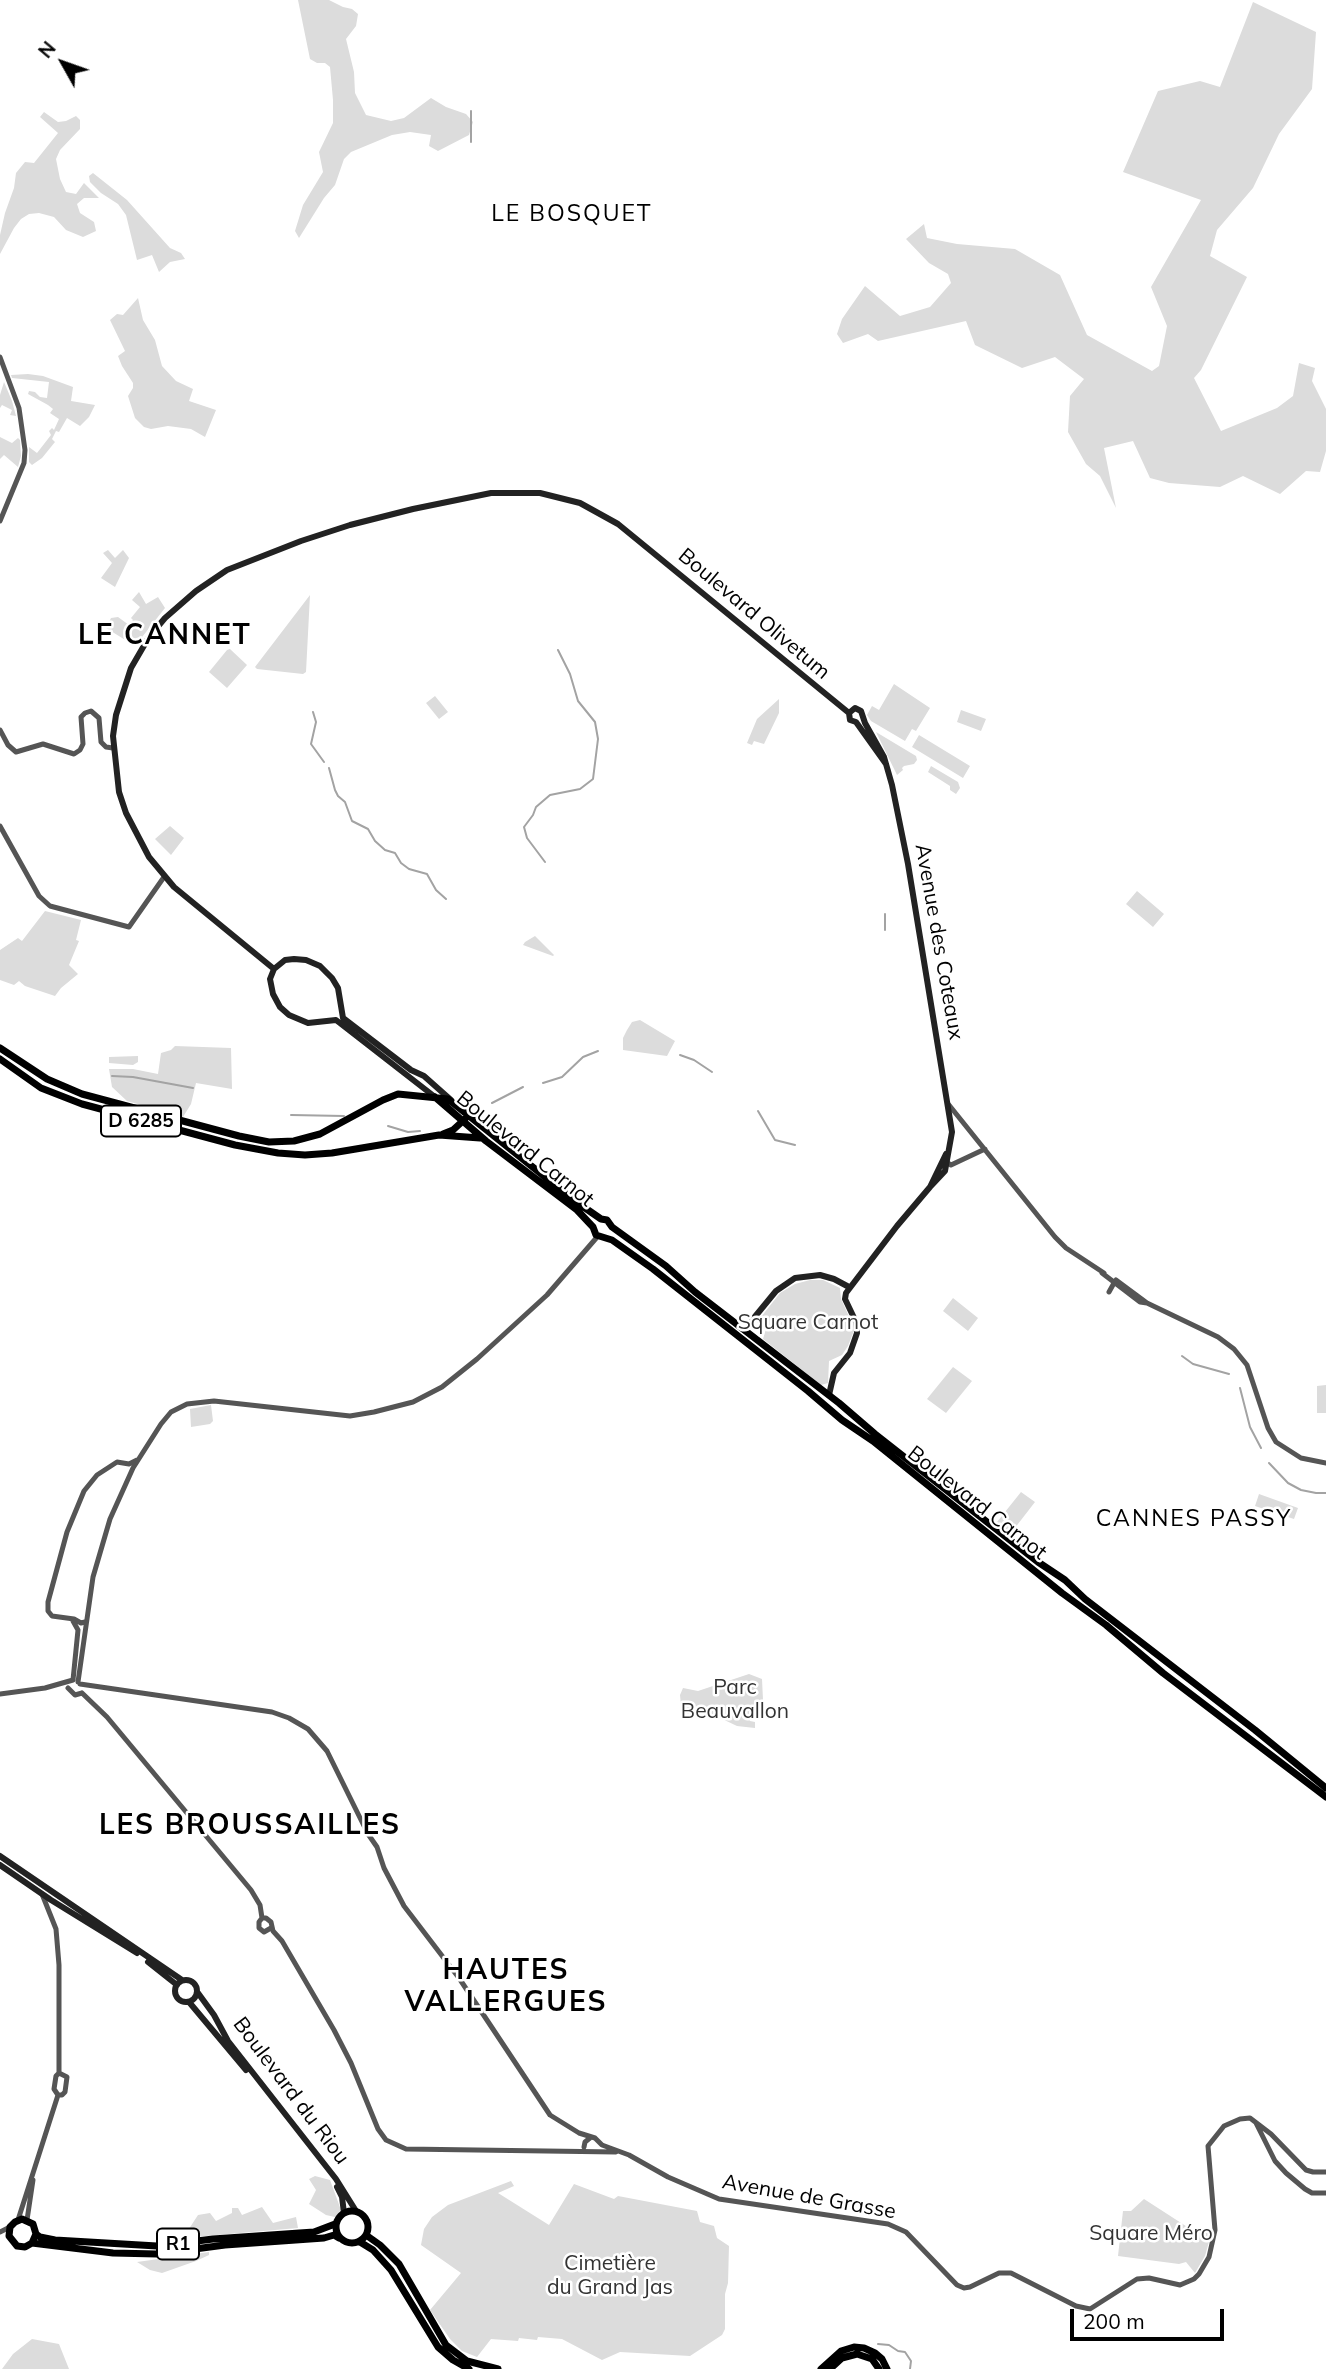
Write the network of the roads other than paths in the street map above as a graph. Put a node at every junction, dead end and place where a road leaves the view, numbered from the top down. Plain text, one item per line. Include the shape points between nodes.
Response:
1 (0, 357) edge
2 (0, 521) edge
3 (849, 713) junction
4 (863, 715) junction
5 (856, 722) junction
6 (0, 730) edge
7 (113, 748) junction
8 (886, 764) junction
9 (0, 827) edge
10 (164, 877) junction
11 (274, 969) junction
12 (339, 1001) junction
13 (325, 1021) junction
14 (0, 1048) edge
15 (0, 1059) edge
16 (435, 1097) junction
17 (453, 1101) junction
18 (949, 1105) junction
19 (468, 1113) junction
20 (463, 1121) junction
21 (962, 1122) junction
22 (951, 1125) junction
23 (439, 1135) junction
24 (950, 1137) junction
25 (484, 1139) junction
26 (985, 1149) junction
27 (946, 1153) junction
28 (948, 1163) junction
29 (940, 1173) junction
30 (601, 1219) junction
31 (593, 1227) junction
32 (612, 1227) junction
33 (602, 1237) junction
34 (1102, 1273) junction
35 (1114, 1283) junction
36 (849, 1287) junction
37 (1109, 1292) dead end
38 (1147, 1303) junction
39 (754, 1317) junction
40 (737, 1323) junction
41 (744, 1329) junction
42 (829, 1395) junction
43 (138, 1460) junction
44 (1326, 1463) edge
45 (126, 1464) junction
46 (127, 1479) junction
47 (71, 1619) junction
48 (85, 1622) junction
49 (76, 1686) junction
50 (0, 1694) edge
51 (1326, 1788) edge
52 (1326, 1797) edge
53 (0, 1856) edge
54 (0, 1865) edge
55 (23, 1872) junction
56 (42, 1894) junction
57 (49, 1902) junction
58 (64, 1904) junction
59 (52, 1917) junction
60 (262, 1919) junction
61 (271, 1928) junction
62 (179, 1982) junction
63 (198, 1993) junction
64 (190, 2002) junction
65 (59, 2073) junction
66 (58, 2095) junction
67 (1255, 2120) junction
68 (586, 2142) junction
69 (599, 2143) junction
70 (573, 2152) junction
71 (593, 2152) junction
72 (619, 2152) junction
73 (1326, 2172) edge
74 (34, 2177) junction
75 (1326, 2193) edge
76 (356, 2211) junction
77 (344, 2213) junction
78 (18, 2220) junction
79 (27, 2220) junction
80 (335, 2224) junction
81 (10, 2227) junction
82 (0, 2232) edge
83 (36, 2234) junction
84 (366, 2235) junction
85 (339, 2238) junction
86 (0, 2239) edge
87 (11, 2241) junction
88 (360, 2242) junction
89 (32, 2243) junction
90 (470, 2369) edge
91 (498, 2369) edge
92 (821, 2369) edge
93 (831, 2369) edge
94 (879, 2369) edge
95 (887, 2369) edge

1 - 2 street via 19,408 25,450
3 - 4 main road via 857,708
3 - 5 main road via 850,720
3 - 7 main road, Boulevard Olivetum via 612,520 561,497 533,492 487,494 324,533 251,559 196,591 165,618 141,649 116,715
4 - 5 main road
4 - 8 main road, Avenue des Coteaux
5 - 8 main road, Avenue des Coteaux
6 - 7 street via 16,752 43,744 68,754 77,752 83,742 81,717 91,711 99,718 101,742
7 - 10 main road, Boulevard Olivetum via 125,813
8 - 18 main road, Avenue des Coteaux
9 - 10 street via 47,905 129,927
10 - 11 main road, Boulevard Olivetum
11 - 12 main road via 295,958 316,964 335,982
11 - 13 main road via 271,987 284,1011 305,1023
12 - 13 main road
12 - 17 main road, Boulevard Carnot via 343,1018
13 - 16 main road, Boulevard Carnot via 336,1020
14 - 16 main road, D 6285 via 39,1075 82,1094 269,1142 320,1134 398,1094
15 - 23 main road, D 6285 via 61,1097 278,1153 332,1153
16 - 17 main road, Boulevard Carnot
16 - 20 main road, Boulevard Carnot
17 - 19 main road, Boulevard Carnot
18 - 21 street
18 - 22 main road, Avenue des Coteaux
19 - 20 main road
19 - 30 main road, Boulevard Carnot
20 - 23 main road
20 - 25 main road, Boulevard Carnot
21 - 22 street via 955,1120
21 - 26 street
22 - 24 main road, Avenue des Coteaux
23 - 25 main road, D 6285
24 - 27 main road, Avenue des Coteaux
24 - 28 main road, Avenue des Coteaux
25 - 31 main road, Boulevard Carnot
26 - 28 street
26 - 34 street via 1055,1237
27 - 28 street
27 - 29 main road, Avenue des Coteaux
28 - 29 main road, Avenue des Coteaux
29 - 36 main road, Avenue des Coteaux
30 - 31 main road
30 - 32 main road
31 - 33 main road
32 - 33 main road via 611,1233
32 - 40 main road, Boulevard Carnot
33 - 43 street via 468,1367 424,1397 350,1416 193,1402 165,1418
33 - 52 main road, Boulevard Carnot via 674,1285
34 - 35 street
34 - 38 street
35 - 37 street
35 - 38 street
36 - 39 main road via 820,1275 795,1278 780,1286
36 - 42 main road via 845,1298 856,1322 856,1338 835,1373
38 - 44 street via 1234,1349 1248,1365 1276,1442 1300,1458
39 - 40 main road
39 - 41 main road
40 - 41 main road, Boulevard Carnot
41 - 42 main road, Boulevard Carnot
42 - 51 main road, Boulevard Carnot
43 - 45 street
43 - 46 street
45 - 46 street
45 - 47 street via 117,1462 105,1468 89,1484 67,1532 48,1614
46 - 48 street via 101,1547
47 - 48 street
47 - 49 street via 78,1630
48 - 49 street
49 - 50 street
49 - 60 street, Avenue de Grasse via 244,1882
49 - 68 street via 272,1712 308,1729 327,1751 407,1910 459,1978 550,2115
53 - 55 main road
54 - 56 main road
55 - 56 main road
55 - 58 main road
56 - 57 main road
57 - 58 main road
57 - 59 street
58 - 59 street
58 - 62 main road
59 - 65 street via 59,1965
60 - 61 street, Avenue de Grasse via 270,1920
60 - 61 street, Avenue de Grasse via 260,1930
61 - 70 street, Avenue de Grasse via 334,2030 386,2140 406,2149
62 - 63 main road via 193,1981
62 - 64 main road via 177,1997
63 - 64 main road
63 - 76 main road, Boulevard du Riou via 228,2041
64 - 77 main road, Boulevard du Riou via 332,2179
65 - 66 street via 54,2089
65 - 66 street via 67,2077 65,2092
66 - 74 street
67 - 72 street, Avenue de Grasse via 1240,2119 1224,2126 1208,2146 1215,2230 1209,2257 1199,2274 1180,2284 1137,2279 1090,2309 1011,2273 999,2273 964,2288 898,2227 719,2199
67 - 73 street via 1306,2170
67 - 75 street via 1286,2173 1312,2193
68 - 69 street via 597,2139
68 - 70 street, Avenue de Grasse
68 - 71 street
69 - 71 street
69 - 72 street
70 - 71 street, Avenue de Grasse
71 - 72 street, Avenue de Grasse
74 - 78 street
74 - 79 street
76 - 77 main road
76 - 84 main road via 367,2222
77 - 80 main road
78 - 79 main road
78 - 81 main road
79 - 83 main road
80 - 83 main road, R1 via 314,2232 157,2246 55,2240
80 - 85 main road
81 - 82 street
81 - 87 main road
83 - 89 main road
84 - 88 main road
84 - 91 main road via 398,2264 446,2345 467,2361
85 - 88 main road
85 - 89 main road, R1 via 148,2255
86 - 87 street
87 - 89 main road via 21,2247
88 - 90 main road via 391,2270 439,2347
92 - 95 main road via 841,2351 853,2347 875,2353
93 - 94 main road via 842,2358 857,2354 872,2359

